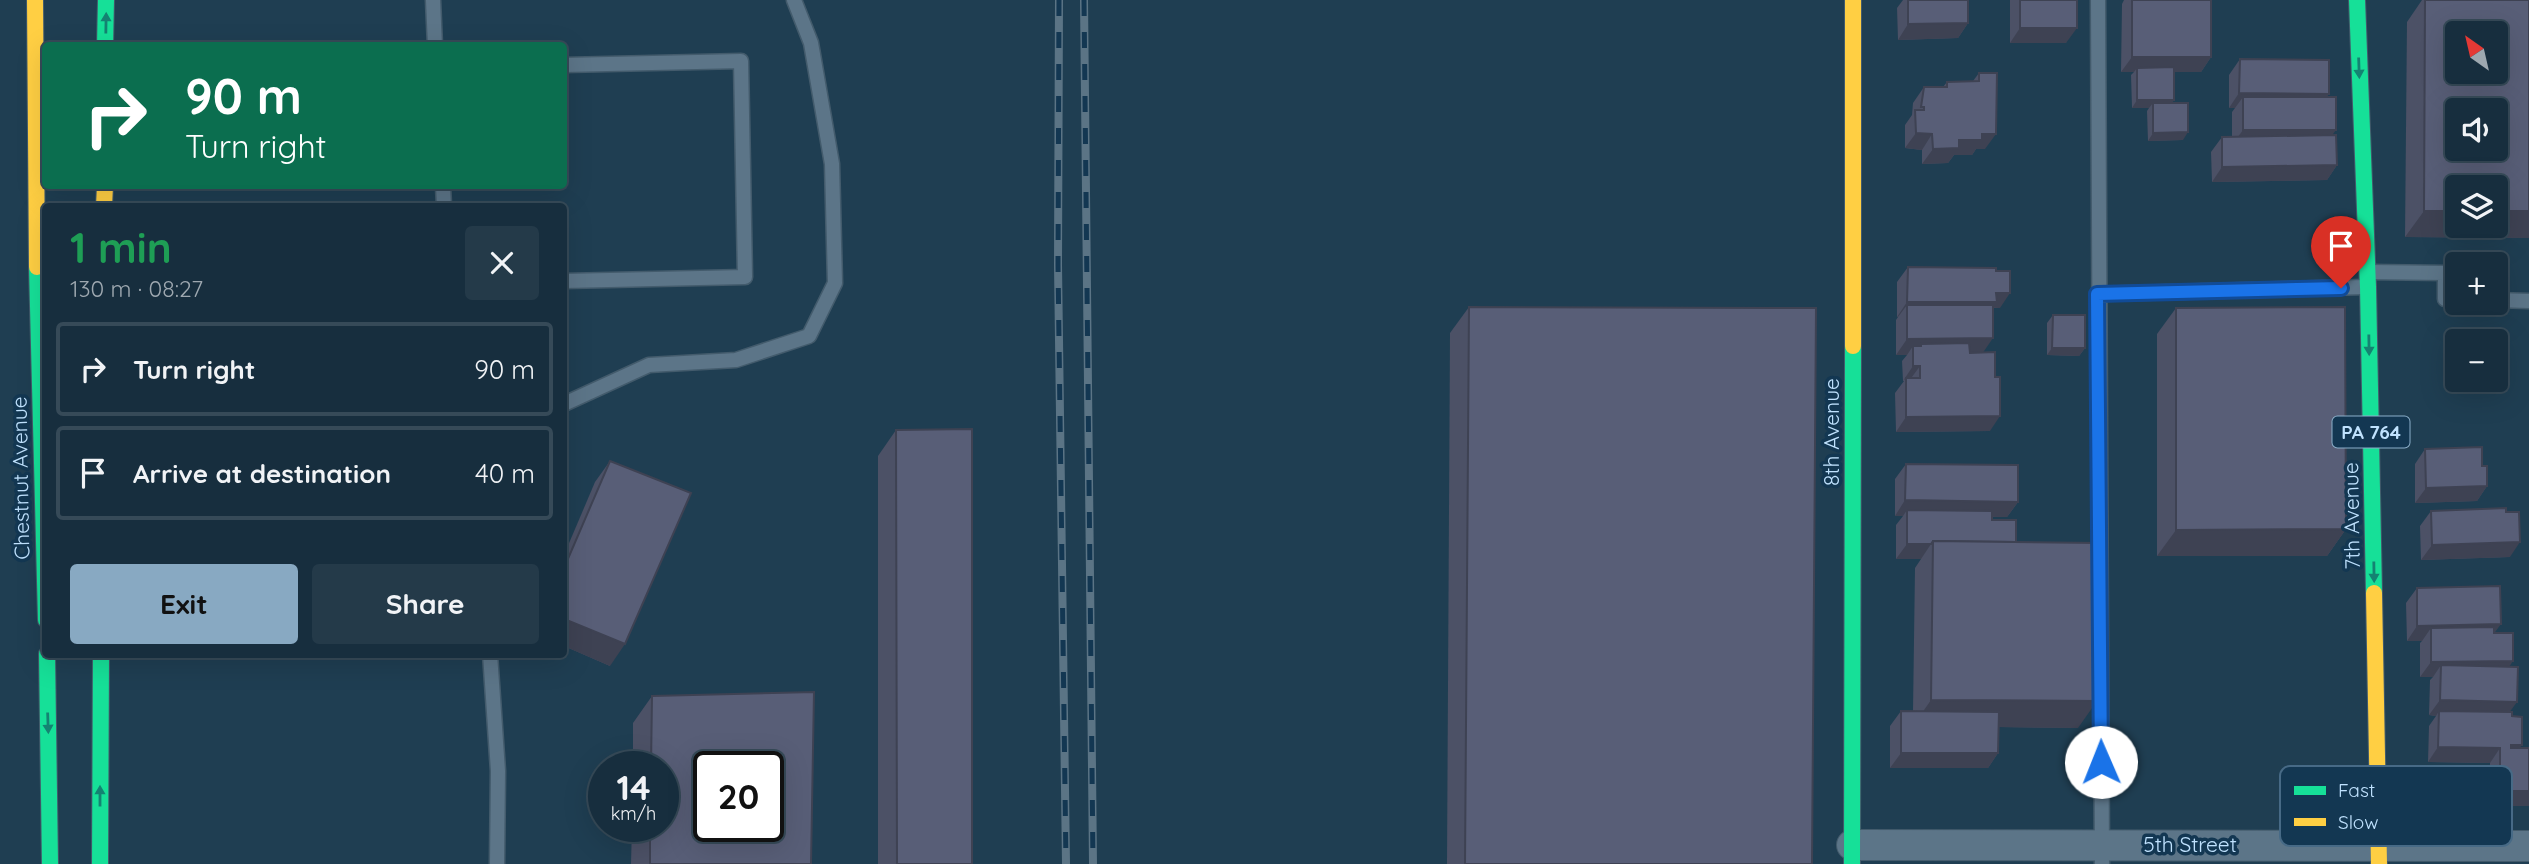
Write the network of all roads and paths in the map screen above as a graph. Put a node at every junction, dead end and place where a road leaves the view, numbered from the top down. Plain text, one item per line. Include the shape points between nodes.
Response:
1 (35, 0) edge
2 (106, 0) edge
3 (433, 0) edge
4 (794, 0) edge
5 (1853, 0) edge
6 (2098, 0) edge
7 (2357, 0) edge
8 (105, 42) edge
9 (435, 42) edge
10 (567, 65) edge
11 (2445, 273) edge
12 (2368, 279) junction
13 (567, 281) edge
14 (2097, 294) junction
15 (2508, 300) edge
16 (2529, 300) edge
17 (567, 403) edge
18 (42, 456) edge
19 (47, 658) edge
20 (101, 658) edge
21 (491, 658) edge
22 (2377, 766) edge
23 (2529, 846) edge
24 (1852, 854) edge
25 (2102, 854) edge
26 (2379, 855) edge
27 (50, 864) edge
28 (100, 864) edge
29 (497, 864) edge

1 - 18 main road, Chestnut Avenue
8 -> 2 main road
3 - 9 lane
4 - 17 lane via 811,43 832,163 835,283 809,336 736,360 649,365
5 - 24 main road, 8th Avenue
6 - 14 lane
7 -> 12 main road, 7th Avenue / PA 764
10 - 13 lane via 741,61 745,277
11 - 12 lane
12 - 14 lane
12 -> 22 main road, 7th Avenue / PA 764
14 - 25 lane
15 - 16 lane
19 -> 27 main road
28 -> 20 main road
21 - 29 lane via 498,771
23 - 26 street, 5th Street
24 - 25 street, 5th Street
25 - 26 street, 5th Street

